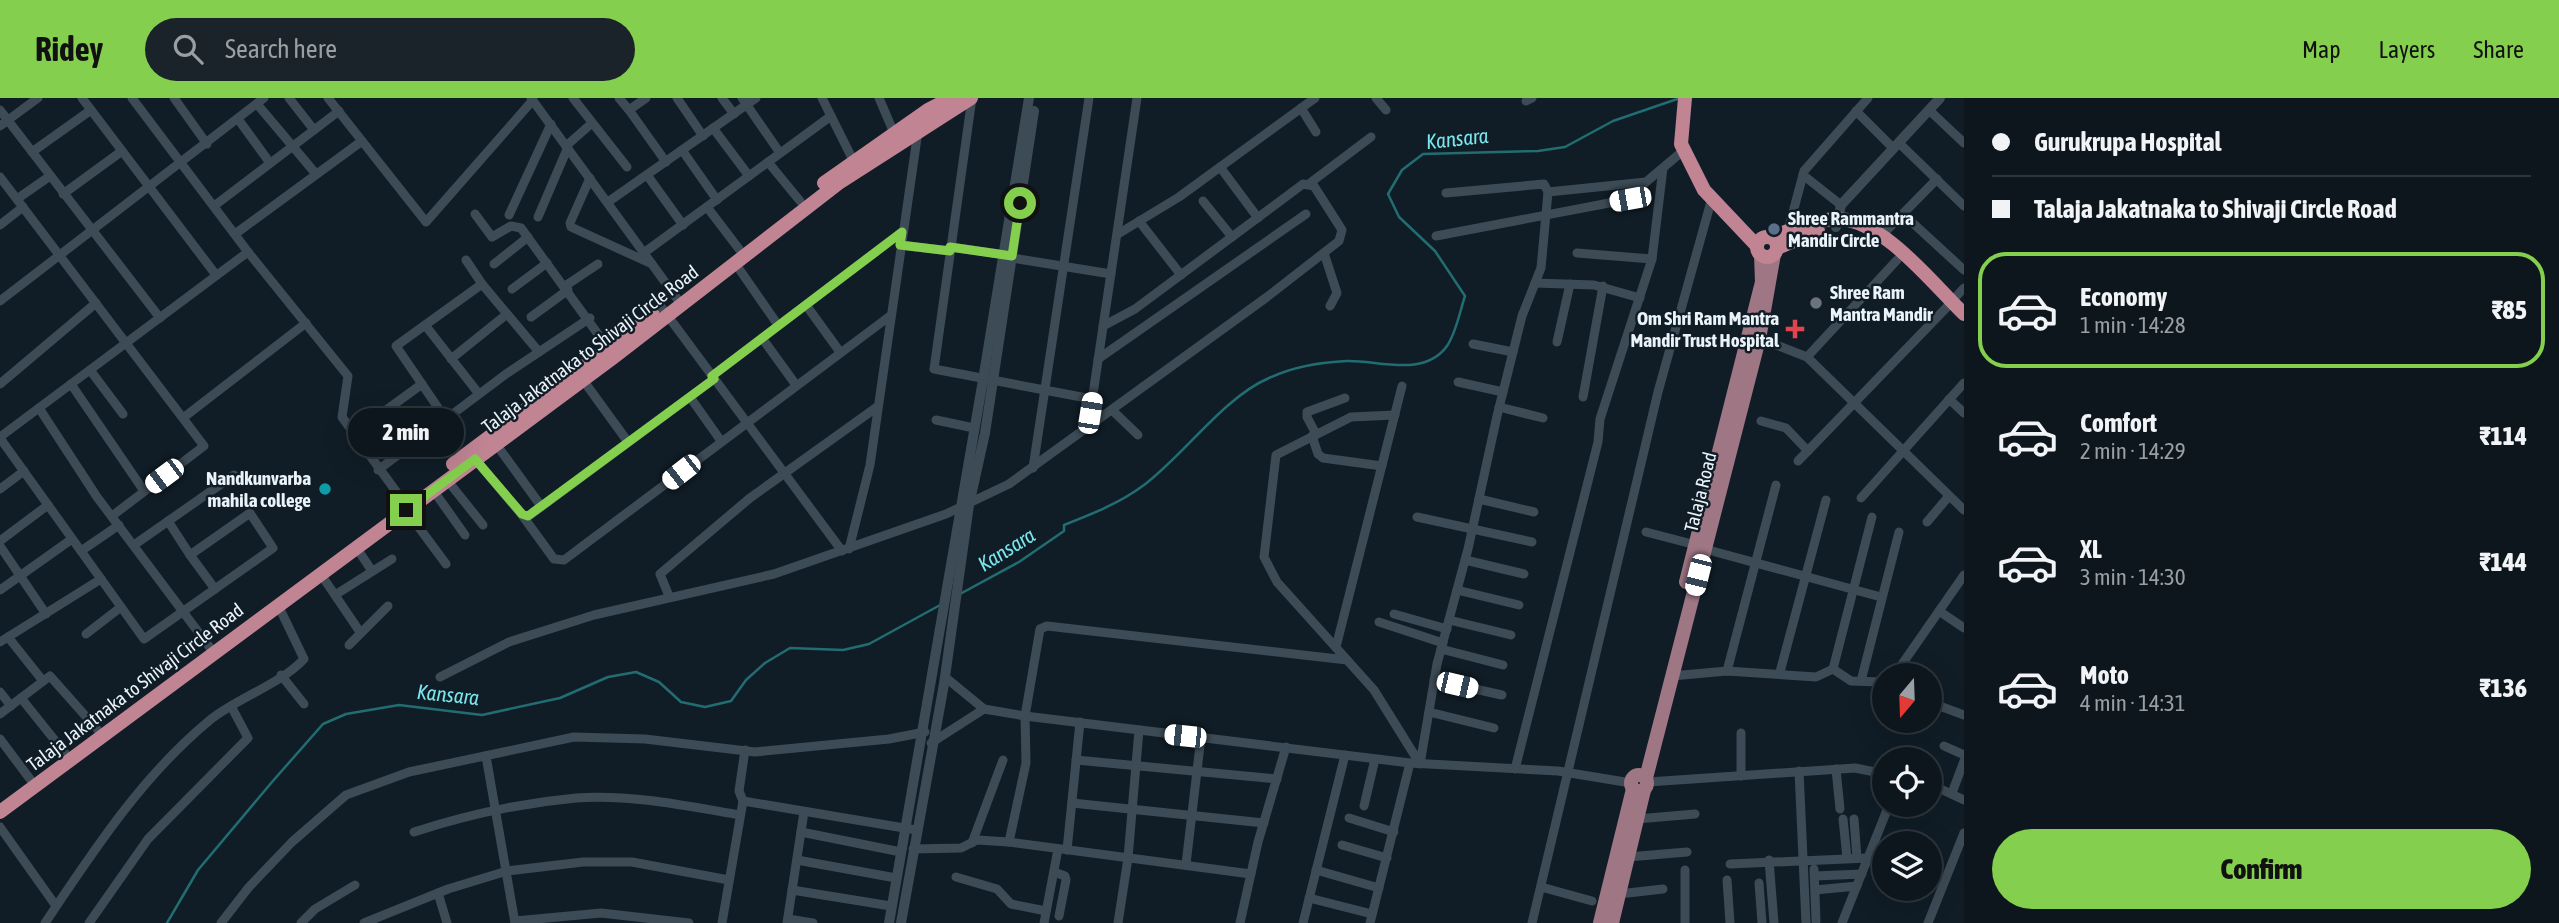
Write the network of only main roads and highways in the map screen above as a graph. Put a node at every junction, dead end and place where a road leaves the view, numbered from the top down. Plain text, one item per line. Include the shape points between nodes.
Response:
1 (951, 98) edge
2 (971, 98) edge
3 (1685, 98) edge
4 (1694, 171) junction
5 (1838, 217) junction
6 (1767, 246) junction
7 (737, 256) junction
8 (1949, 305) junction
9 (665, 312) junction
10 (1964, 314) edge
11 (1964, 324) edge
12 (404, 505) junction
13 (1699, 547) junction
14 (212, 651) junction
15 (1640, 783) junction
16 (0, 802) edge
17 (0, 812) edge
18 (1600, 923) edge
19 (1612, 923) edge

1 - 7 highway, Talaja Jakatnaka to Shivaji Circle Road via 853,160
2 - 7 highway, Talaja Jakatnaka to Shivaji Circle Road via 840,182
3 - 4 highway via 1682,143
4 - 6 highway
4 - 6 highway via 1712,198
5 - 6 highway via 1788,232
5 - 6 highway via 1816,232
5 - 8 highway via 1865,231
5 - 8 highway via 1857,221 1882,236
6 - 13 main road, Talaja Road via 1754,336
7 - 9 highway, Talaja Jakatnaka to Shivaji Circle Road
8 - 10 highway
8 - 11 highway
9 - 12 highway, Talaja Jakatnaka to Shivaji Circle Road via 608,348
9 - 12 highway, Talaja Jakatnaka to Shivaji Circle Road via 583,380 433,490
12 - 14 highway, Talaja Jakatnaka to Shivaji Circle Road
12 - 14 highway, Talaja Jakatnaka to Shivaji Circle Road via 356,547
13 - 15 main road, Talaja Road
13 - 15 main road, Talaja Road via 1672,676
14 - 16 highway, Talaja Jakatnaka to Shivaji Circle Road via 96,729
14 - 17 highway, Talaja Jakatnaka to Shivaji Circle Road
15 - 18 main road, Talaja Road
15 - 19 main road, Talaja Road via 1637,818

